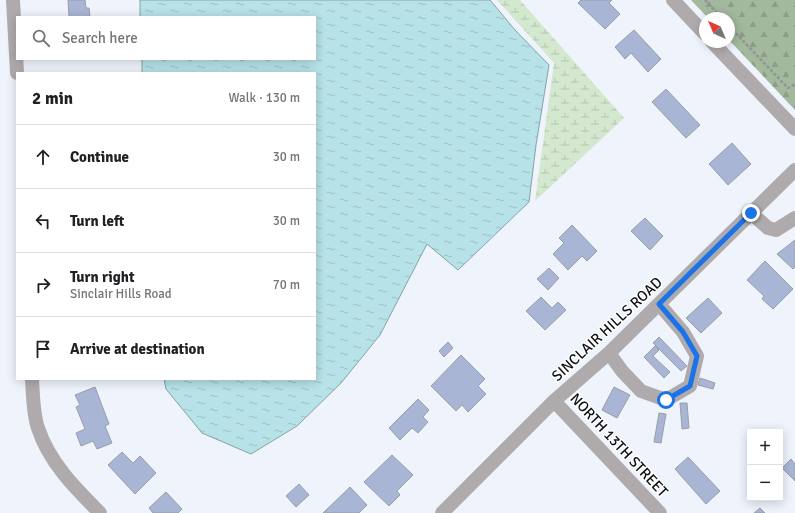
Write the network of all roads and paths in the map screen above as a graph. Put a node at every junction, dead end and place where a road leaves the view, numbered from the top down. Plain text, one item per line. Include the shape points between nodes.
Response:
1 (13, 0) edge
2 (672, 0) edge
3 (704, 0) edge
4 (716, 12) edge
5 (699, 28) edge
6 (735, 32) edge
7 (718, 48) edge
8 (16, 55) edge
9 (16, 60) edge
10 (17, 72) edge
11 (795, 84) edge
12 (795, 129) edge
13 (795, 170) edge
14 (751, 213) junction
15 (795, 218) edge
16 (659, 304) junction
17 (609, 353) junction
18 (32, 380) edge
19 (554, 401) junction
20 (100, 513) edge
21 (442, 513) edge
22 (660, 513) edge

1 - 8 street
2 - 5 street
3 - 4 path
6 - 11 path via 788,88
7 - 12 street
9 - 10 street
13 - 14 street, SINCLAIR HILLS ROAD
14 - 15 street via 768,228 776,230
14 - 16 street, SINCLAIR HILLS ROAD
16 - 17 street, SINCLAIR HILLS ROAD
16 - 17 street via 683,332 697,356 690,386 666,400 641,391
17 - 19 street, SINCLAIR HILLS ROAD
18 - 20 street via 37,427 50,457
19 - 21 street, SINCLAIR HILLS ROAD
19 - 22 street, NORTH 13TH STREET

